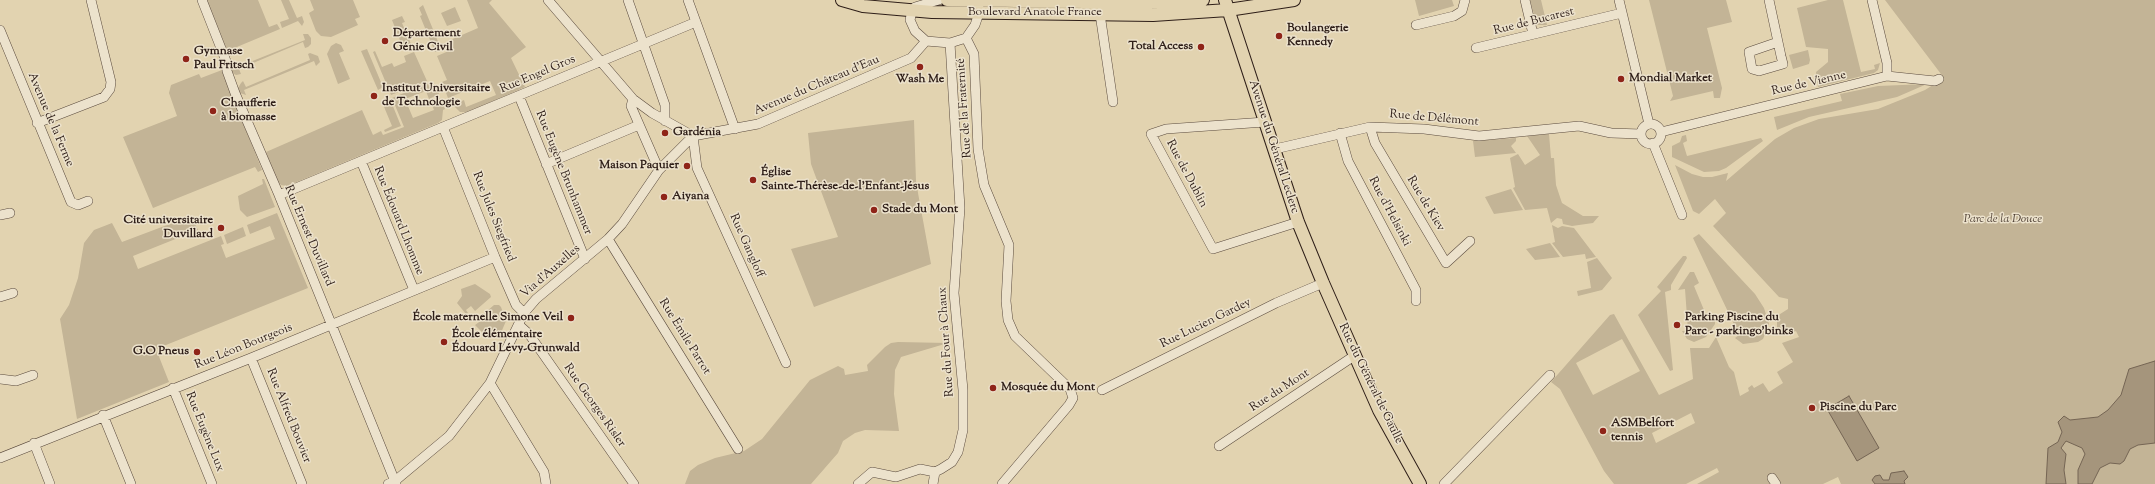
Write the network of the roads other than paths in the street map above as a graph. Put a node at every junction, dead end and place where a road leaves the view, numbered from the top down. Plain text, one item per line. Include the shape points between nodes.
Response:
1 (91, 0) edge
2 (202, 0) edge
3 (548, 0) edge
4 (628, 0) edge
5 (688, 0) edge
6 (842, 0) edge
7 (938, 0) edge
8 (947, 0) edge
9 (1203, 0) edge
10 (1294, 0) edge
11 (1465, 0) edge
12 (1525, 0) edge
13 (1619, 0) edge
14 (1769, 0) edge
15 (1872, 0) edge
16 (978, 1) edge
17 (1018, 1) edge
18 (1226, 5) edge
19 (912, 11) junction
20 (979, 13) junction
21 (1622, 13) junction
22 (1100, 14) junction
23 (696, 22) junction
24 (1416, 25) dead end
25 (0, 30) edge
26 (1533, 34) junction
27 (966, 38) junction
28 (926, 41) junction
29 (1778, 42) junction
30 (950, 43) junction
31 (643, 44) junction
32 (1476, 48) dead end
33 (601, 61) junction
34 (1887, 76) junction
35 (1939, 79) dead end
36 (519, 96) junction
37 (633, 98) junction
38 (1112, 102) dead end
39 (665, 121) junction
40 (1265, 122) junction
41 (37, 123) junction
42 (1649, 124) junction
43 (640, 125) junction
44 (443, 127) junction
45 (1370, 127) junction
46 (735, 129) junction
47 (1661, 132) junction
48 (1340, 133) junction
49 (1641, 134) junction
50 (693, 136) junction
51 (1654, 143) junction
52 (1275, 149) junction
53 (361, 161) junction
54 (546, 164) junction
55 (659, 170) junction
56 (279, 195) junction
57 (88, 201) dead end
58 (10, 213) dead end
59 (0, 214) edge
60 (1682, 215) dead end
61 (1298, 222) junction
62 (608, 239) junction
63 (1470, 241) dead end
64 (495, 257) junction
65 (585, 259) junction
66 (1323, 283) junction
67 (414, 290) junction
68 (13, 294) dead end
69 (0, 297) edge
70 (1416, 301) dead end
71 (524, 313) junction
72 (332, 325) junction
73 (518, 325) junction
74 (1354, 356) junction
75 (251, 358) junction
76 (786, 363) dead end
77 (33, 375) dead end
78 (1550, 375) dead end
79 (0, 379) edge
80 (490, 383) junction
81 (173, 388) junction
82 (1102, 390) dead end
83 (103, 415) junction
84 (34, 443) junction
85 (1219, 446) dead end
86 (738, 449) dead end
87 (0, 458) edge
88 (935, 472) junction
89 (393, 483) edge
90 (1003, 483) edge
91 (50, 484) edge
92 (131, 484) edge
93 (212, 484) edge
94 (302, 484) edge
95 (546, 484) edge
96 (634, 484) edge
97 (858, 484) edge
98 (934, 484) edge
99 (1420, 484) edge
100 (1444, 484) edge

1 - 41 street via 111,82 110,89 104,97
2 - 56 street, Rue Ernest Duvillard via 226,61 235,93
3 - 33 street
4 - 31 street
5 - 23 street
6 - 19 main road, Boulevard Anatole France via 863,6
7 - 19 street via 914,7
8 - 16 main road, Boulevard Anatole France
9 - 17 main road, Boulevard Anatole France via 1151,3
10 - 18 main road, Boulevard Anatole France
11 - 24 street via 1462,11 1458,14
12 - 26 street
13 - 21 street
14 - 29 street
15 - 34 street via 1887,63
16 - 17 main road, Boulevard Anatole France
16 - 20 street
18 - 22 main road, Boulevard Anatole France via 1153,15
18 - 40 main road, Avenue du Général Leclerc
19 - 20 main road, Boulevard Anatole France
19 - 28 street via 910,20 915,31
20 - 22 main road, Boulevard Anatole France
20 - 27 street
21 - 26 street, Rue de Bucarest
21 - 42 street
22 - 38 street
23 - 31 street, Rue Engel Gros
23 - 46 street
25 - 41 street, Avenue de la Ferme
26 - 32 street, Rue de Bucarest
27 - 30 street
27 - 90 street, Rue de la Fraternité via 974,54 974,106 984,185 1009,245 1006,301 1008,320 1015,336 1070,389 1073,398
28 - 30 street
28 - 46 street, Avenue du Château d'Eau via 911,58 758,124
29 - 29 street via 1782,64 1759,71 1752,69 1749,52
30 - 88 street, Rue du Four à Chaux via 960,208 954,293 963,390 963,430 958,452 952,462
31 - 33 street, Rue Engel Gros
31 - 39 street via 665,105
33 - 36 street, Rue Engel Gros
33 - 37 street
34 - 35 street, Rue de Vienne via 1935,81
34 - 47 street, Rue de Vienne
36 - 44 street, Rue Engel Gros
36 - 54 street, Rue Eugène Brunhammer
37 - 39 street
37 - 43 street via 630,106
39 - 50 street
40 - 52 main road, Avenue du Général Leclerc
40 - 61 street, Rue de Dublin via 1166,129 1151,134 1213,249
41 - 57 street, Avenue de la Ferme via 71,202 78,205
42 - 47 street via 1656,125
42 - 49 street via 1643,128
43 - 54 street
43 - 55 street
44 - 53 street, Rue Engel Gros
44 - 64 street, Rue Jules Siegfried
45 - 48 street, Rue de Délémont
45 - 49 street, Rue de Délémont via 1424,129 1479,136 1579,126 1611,133
45 - 63 street, Rue de Kiev via 1375,142 1446,263
46 - 50 street, Avenue du Château d'Eau
47 - 51 street via 1659,139
48 - 52 street, Rue de Délémont
48 - 70 street, Rue d'Helsinki via 1348,161 1416,290
49 - 51 street via 1644,141
50 - 55 street, Via d'Auxelles
50 - 76 street, Rue Gangloff via 697,168
51 - 60 street
52 - 61 main road, Avenue du Général Leclerc
53 - 56 street, Rue Engel Gros
53 - 67 street, Rue Édouard Lhomme
54 - 65 street, Rue Eugène Brunhammer
55 - 62 street, Via d'Auxelles via 622,224
56 - 72 street, Rue Ernest Duvillard
58 - 59 street
61 - 66 main road, Avenue du Général Leclerc
62 - 65 street, Via d'Auxelles
62 - 86 street, Rue Émile Parrot
64 - 67 street, Rue Léon Bourgeois
64 - 71 street, Rue Jules Siegfried via 516,305
65 - 71 street, Via d'Auxelles via 536,299
66 - 74 main road, Rue du Général de Gaulle
66 - 82 street, Rue Lucien Gardey via 1276,303
67 - 72 street, Rue Léon Bourgeois
68 - 69 street
71 - 73 street, Via d'Auxelles
72 - 75 street, Rue Léon Bourgeois
72 - 89 street, Rue Ernest Duvillard
73 - 80 street, Via d'Auxelles
73 - 96 street, Rue Georges Risler via 529,334
74 - 85 street, Rue du Mont
74 - 99 main road, Rue du Général de Gaulle via 1379,410
75 - 81 street, Rue Léon Bourgeois
75 - 94 street, Rue Alfred Bouvier
77 - 79 street via 16,381
78 - 100 street
80 - 89 street, Via d'Auxelles via 449,436
80 - 95 street via 544,472
81 - 83 street, Rue Léon Bourgeois
81 - 93 street, Rue Eugène Lux
83 - 84 street, Rue Léon Bourgeois
83 - 92 street
84 - 87 street, Rue Léon Bourgeois
84 - 91 street
88 - 97 street via 920,469 896,477 872,472
88 - 98 street

